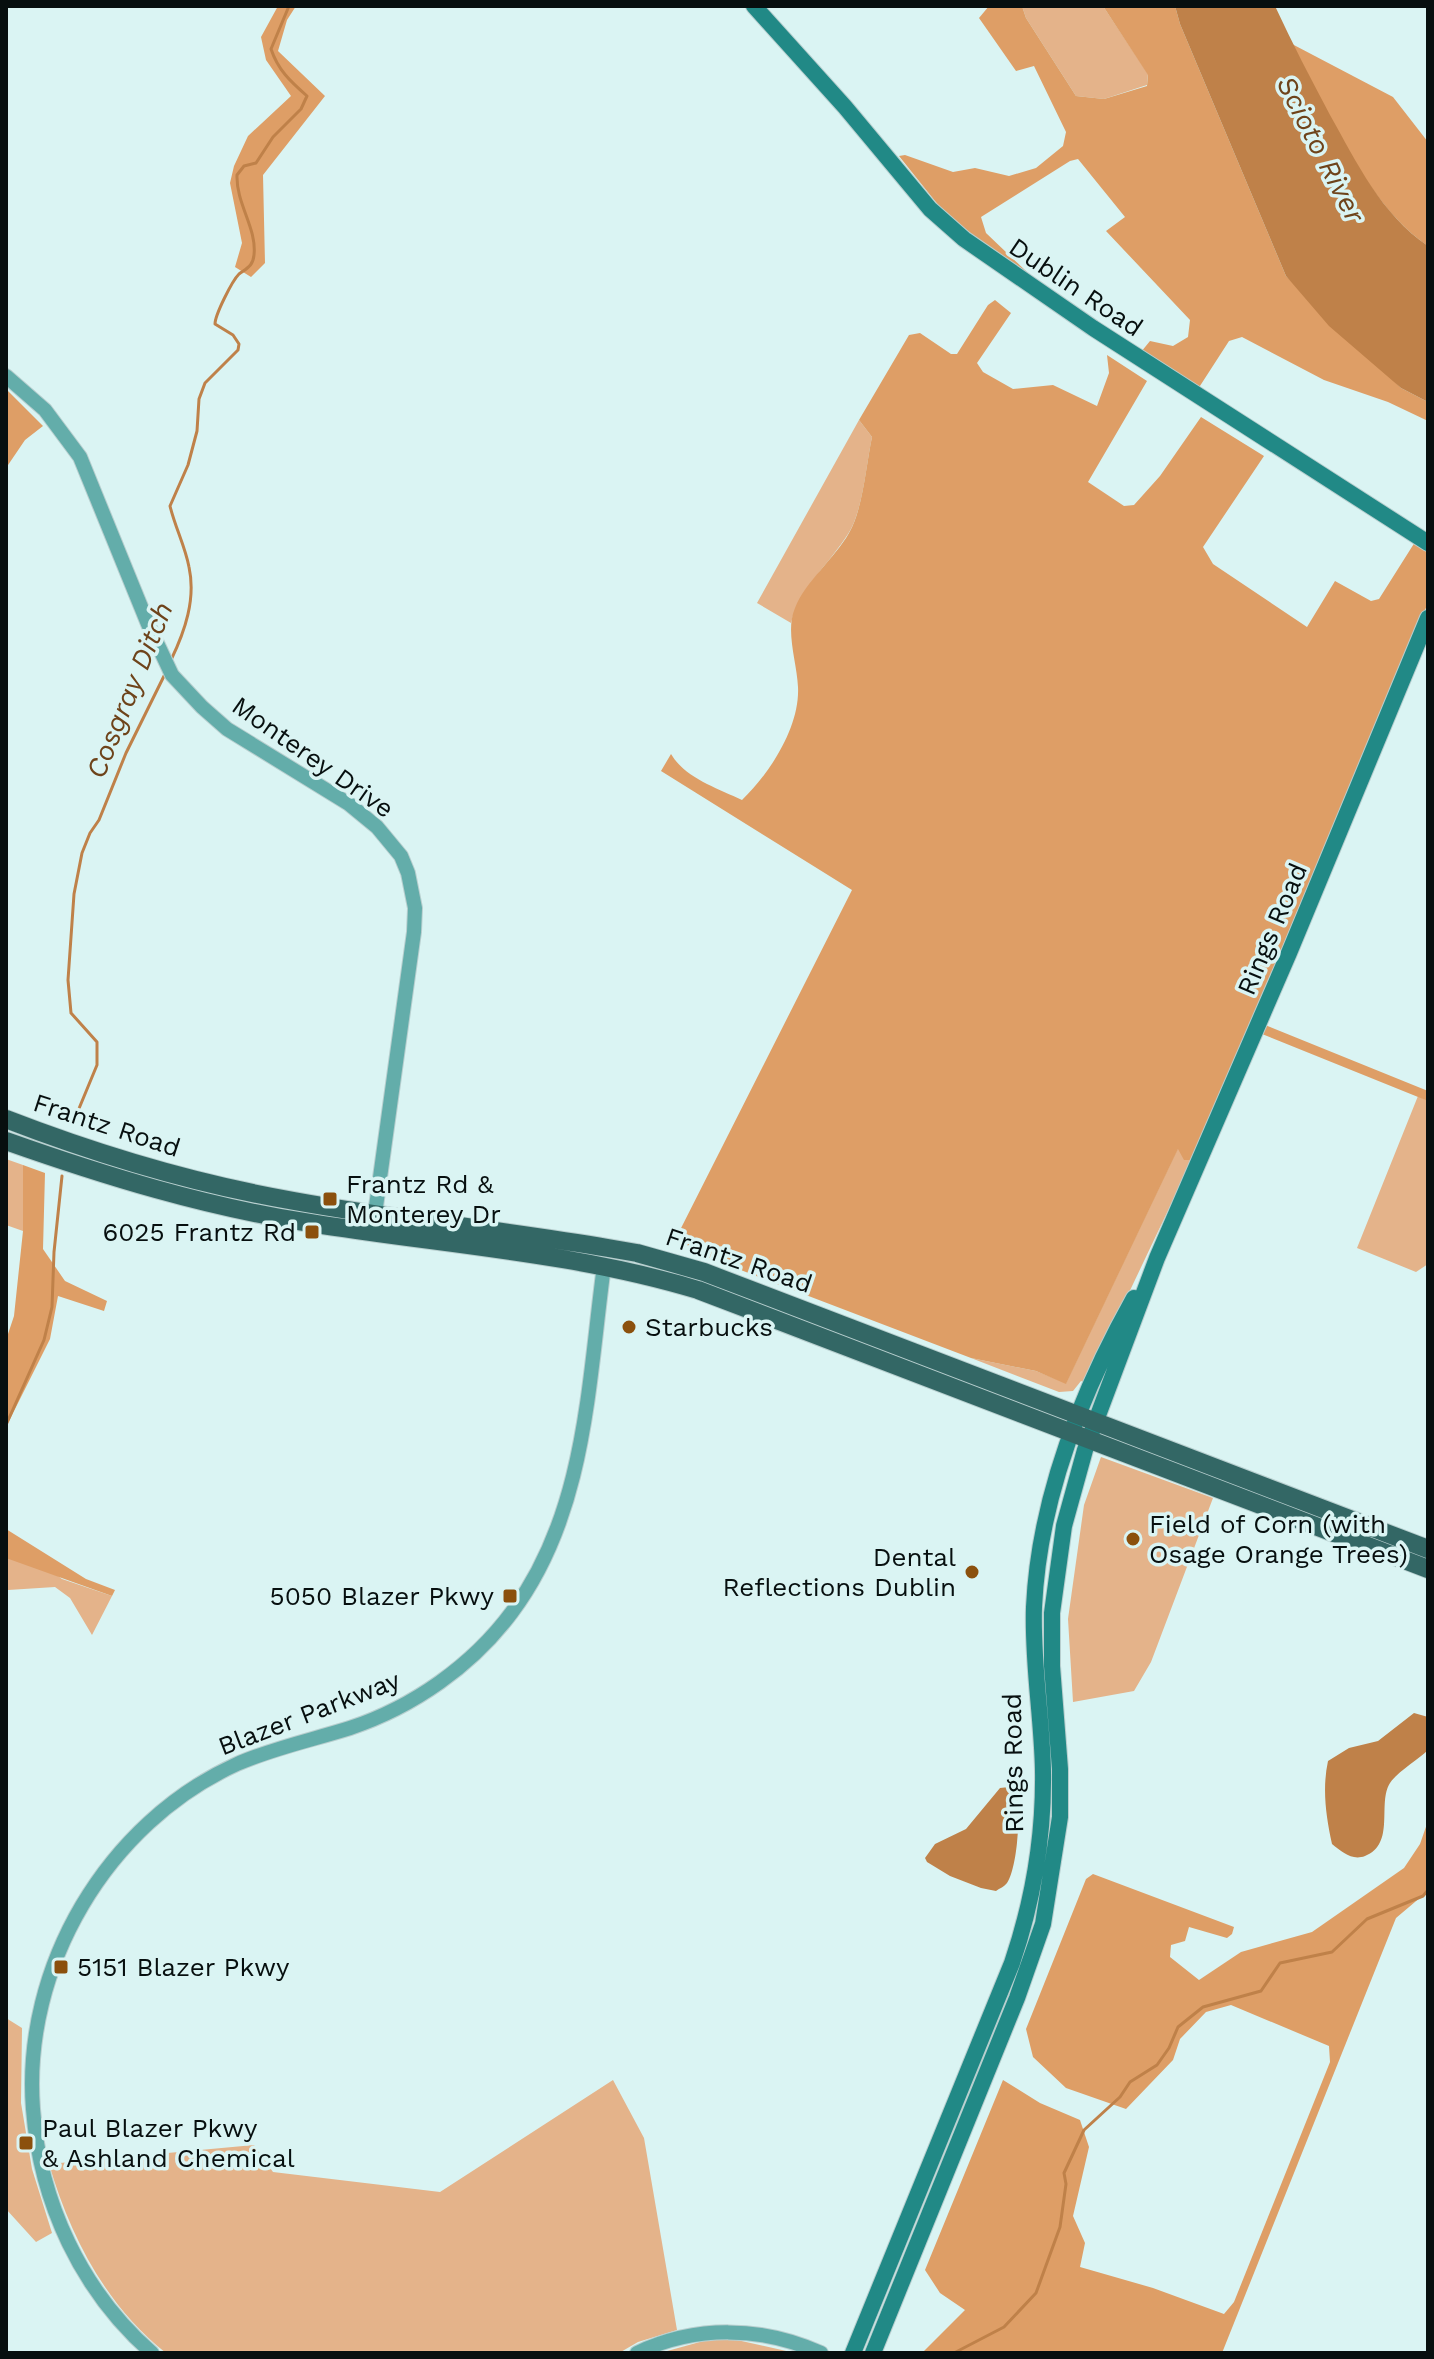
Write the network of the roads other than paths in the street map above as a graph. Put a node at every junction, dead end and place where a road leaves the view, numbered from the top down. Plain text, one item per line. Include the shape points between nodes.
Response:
1 (754, 6) edge
2 (6, 376) edge
3 (1428, 543) edge
4 (1428, 618) edge
5 (6, 1119) edge
6 (6, 1141) edge
7 (235, 1189) junction
8 (210, 1203) junction
9 (373, 1223) junction
10 (606, 1257) junction
11 (1084, 1426) junction
12 (1428, 1549) edge
13 (1428, 1569) edge
14 (152, 2353) edge
15 (637, 2353) edge
16 (821, 2353) edge
17 (853, 2353) edge
18 (873, 2353) edge

1 - 3 main road, Dublin Road via 930,209 964,239
2 - 9 street, Monterey Drive via 45,410 80,457 168,668 227,729 372,821 401,856 415,908 414,932
4 - 11 main road, Rings Road via 1157,1258 1125,1347
5 - 7 main road, Frantz Road
6 - 8 main road, Frantz Road
7 - 8 main road
7 - 9 main road, Frantz Road
8 - 9 main road, Frantz Road via 290,1220
9 - 10 main road, Frantz Road
9 - 10 main road, Frantz Road via 526,1255
10 - 11 main road, Frantz Road
10 - 11 main road, Frantz Road via 697,1269
10 - 14 street, Blazer Parkway via 571,1493 545,1558 512,1613 462,1665 405,1704 359,1725 251,1758 184,1795 137,1834 105,1871 57,1956 34,2047 32,2096 42,2174 79,2264 116,2316
11 - 12 main road, Frantz Road
11 - 13 main road, Frantz Road
11 - 17 main road, Rings Road via 1055,1485 1037,1564 1034,1649 1042,1813 1024,1926
11 - 18 main road, Rings Road via 1052,1613 1060,1817 1043,1924
15 - 16 street via 684,2335 729,2332 779,2338

